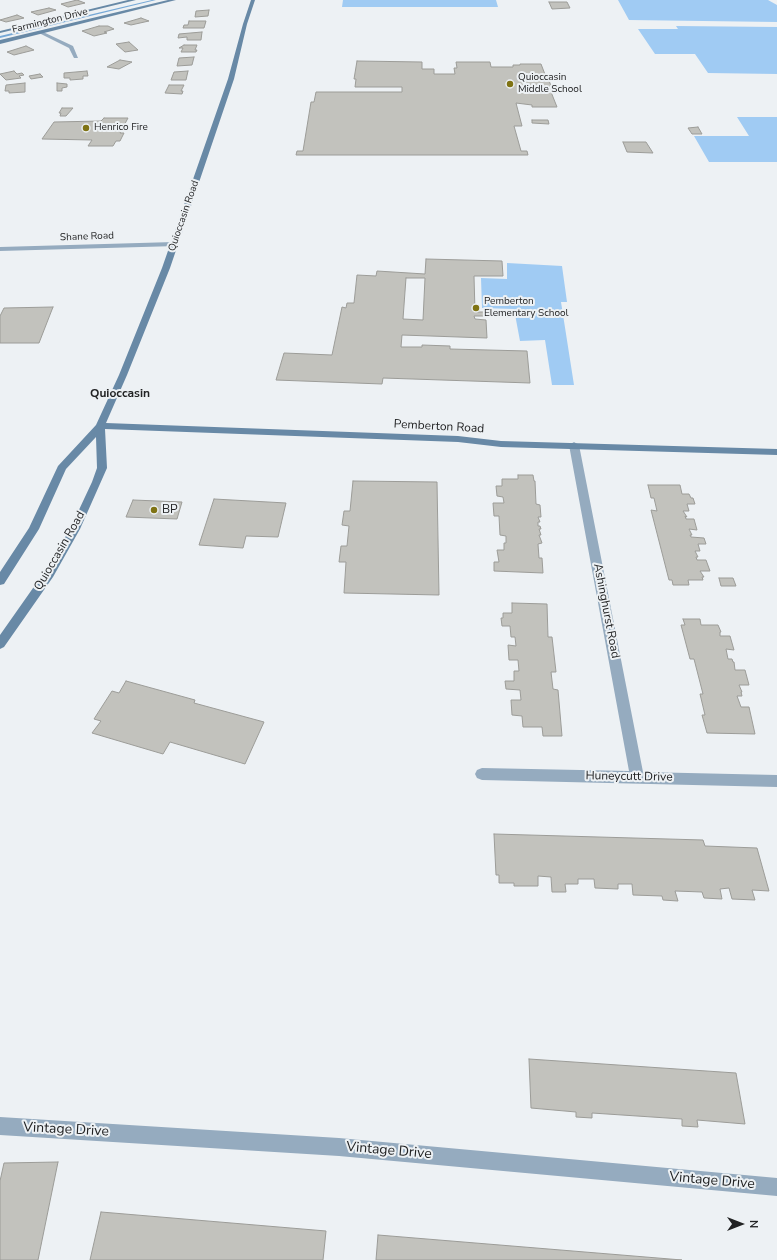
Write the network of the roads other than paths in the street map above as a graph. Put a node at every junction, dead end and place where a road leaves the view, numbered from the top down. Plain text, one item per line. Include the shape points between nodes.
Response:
1 (134, 0) edge
2 (174, 0) edge
3 (253, 0) edge
4 (0, 32) edge
5 (41, 32) junction
6 (0, 42) edge
7 (76, 57) dead end
8 (174, 244) junction
9 (0, 249) edge
10 (100, 426) junction
11 (574, 445) junction
12 (777, 452) edge
13 (0, 581) edge
14 (0, 644) edge
15 (482, 774) dead end
16 (637, 777) junction
17 (777, 781) edge
18 (0, 1126) edge
19 (777, 1187) edge

1 - 4 main road, Farmington Drive
2 - 5 main road, Farmington Drive
3 - 8 main road, Quioccasin Road via 232,79
5 - 6 main road, Farmington Drive
5 - 7 street via 71,47
8 - 9 street, Shane Road
8 - 10 main road, Quioccasin Road via 138,339
10 - 11 main road, Pemberton Road
10 - 13 main road, Quioccasin Road via 62,468 34,529
10 - 14 main road, Quioccasin Road via 102,468 76,530
11 - 12 main road, Pemberton Road
11 - 16 street, Ashinghurst Road
15 - 16 street, Huneycutt Drive
16 - 17 street, Huneycutt Drive
18 - 19 street, Vintage Drive via 339,1147

